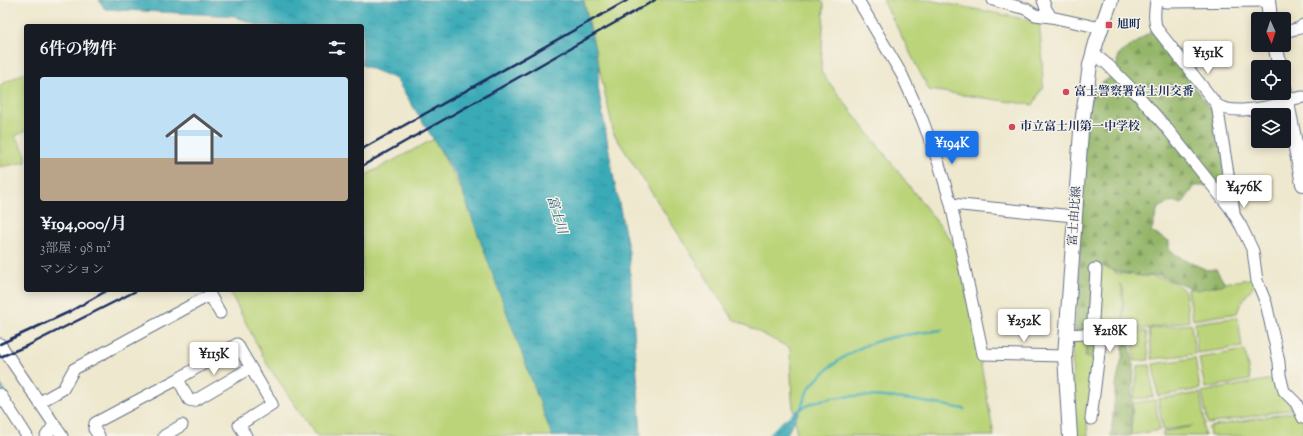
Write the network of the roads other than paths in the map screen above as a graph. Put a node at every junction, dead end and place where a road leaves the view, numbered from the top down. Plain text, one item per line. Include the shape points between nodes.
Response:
1 (858, 0) edge
2 (993, 0) edge
3 (1043, 0) edge
4 (1111, 0) edge
5 (1156, 0) edge
6 (1164, 0) edge
7 (1268, 0) edge
8 (1269, 12) edge
9 (1051, 17) junction
10 (1303, 25) edge
11 (1101, 28) junction
12 (1291, 30) edge
13 (1093, 53) junction
14 (1291, 97) edge
15 (1303, 97) edge
16 (1276, 100) edge
17 (1287, 100) edge
18 (1216, 105) junction
19 (1303, 184) edge
20 (951, 204) junction
21 (1234, 215) junction
22 (1074, 216) junction
23 (1094, 269) dead end
24 (220, 313) dead end
25 (1066, 335) junction
26 (1092, 336) junction
27 (0, 344) edge
28 (1065, 356) junction
29 (250, 368) junction
30 (178, 379) junction
31 (0, 394) edge
32 (40, 402) junction
33 (1303, 418) edge
34 (1091, 419) dead end
35 (54, 425) junction
36 (182, 425) dead end
37 (27, 436) edge
38 (46, 436) edge
39 (62, 436) edge
40 (98, 436) edge
41 (164, 436) edge
42 (246, 436) edge
43 (1070, 436) edge

1 - 20 street via 902,75 934,150
2 - 9 street via 1026,9 1035,15
3 - 9 street
4 - 11 main road, 富士由比線
5 - 18 street via 1154,16 1157,29
6 - 7 street
7 - 8 main road
9 - 11 street
10 - 12 street
11 - 13 main road, 富士由比線
13 - 21 street via 1138,94
13 - 22 main road, 富士由比線 via 1081,131
14 - 15 street
16 - 18 street via 1241,110 1229,110
17 - 19 main road
18 - 21 street
20 - 22 street
20 - 28 street via 983,354
21 - 33 street via 1253,251 1257,281 1266,303 1284,391 1296,403
22 - 25 main road, 富士由比線
23 - 26 street
24 - 32 street via 210,295 74,369 63,389
25 - 26 street
25 - 28 main road, 富士由比線
26 - 34 street via 1098,338 1100,345
27 - 32 street
28 - 43 main road, 富士由比線
29 - 30 street via 194,401 189,400
29 - 30 street via 237,344
29 - 42 street via 272,404 239,425
30 - 40 street via 95,423 94,429
31 - 37 street
32 - 35 street
35 - 38 street
35 - 39 street
36 - 41 street

